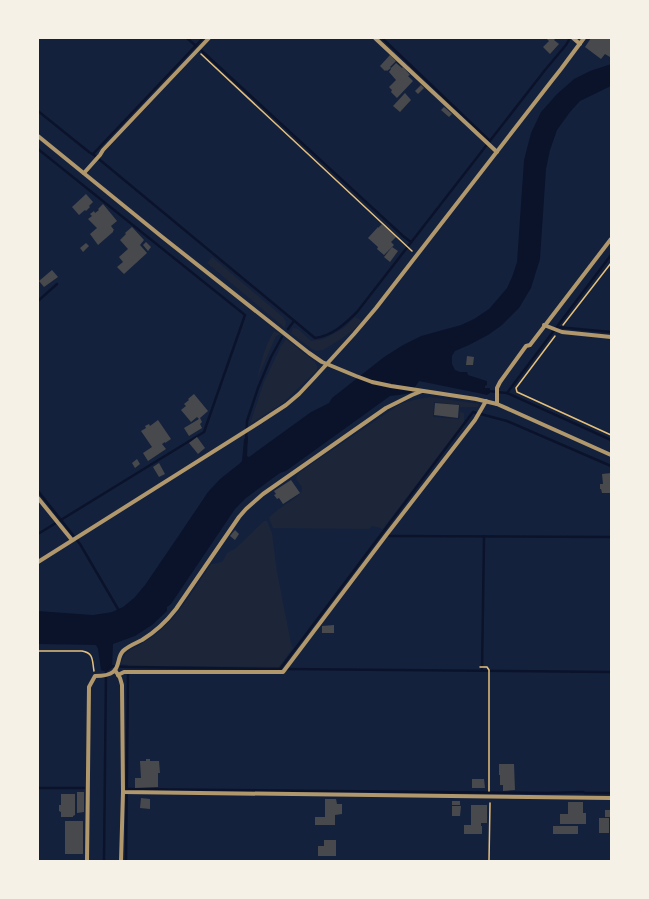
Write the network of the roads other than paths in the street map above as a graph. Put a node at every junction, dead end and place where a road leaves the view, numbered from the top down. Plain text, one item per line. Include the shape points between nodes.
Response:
1 (209, 38) edge
2 (374, 38) edge
3 (573, 38) edge
4 (584, 38) edge
5 (580, 44) junction
6 (38, 136) edge
7 (497, 152) junction
8 (84, 173) junction
9 (611, 239) edge
10 (544, 325) junction
11 (611, 337) edge
12 (327, 364) junction
13 (422, 391) junction
14 (486, 401) junction
15 (497, 404) junction
16 (611, 455) edge
17 (38, 498) edge
18 (72, 540) junction
19 (38, 562) edge
20 (117, 668) junction
21 (118, 675) junction
22 (123, 792) junction
23 (611, 798) edge
24 (87, 861) edge
25 (121, 861) edge

1 - 8 street
2 - 7 street
3 - 5 street
4 - 5 street
5 - 7 street
6 - 8 street
7 - 12 street via 376,308
8 - 12 street via 309,353
9 - 10 street
10 - 11 street via 559,331
10 - 15 street via 500,382 496,395
12 - 13 street via 372,382
12 - 18 street via 286,405
13 - 14 street
13 - 20 street via 390,406 256,500 240,517 171,616 150,635 125,649 120,654
14 - 15 street
14 - 21 street via 283,672 124,672
15 - 16 street
17 - 18 street
18 - 19 street
20 - 21 street
20 - 24 street via 109,675 95,676 89,687
21 - 22 street via 123,693
22 - 23 street
22 - 25 street

